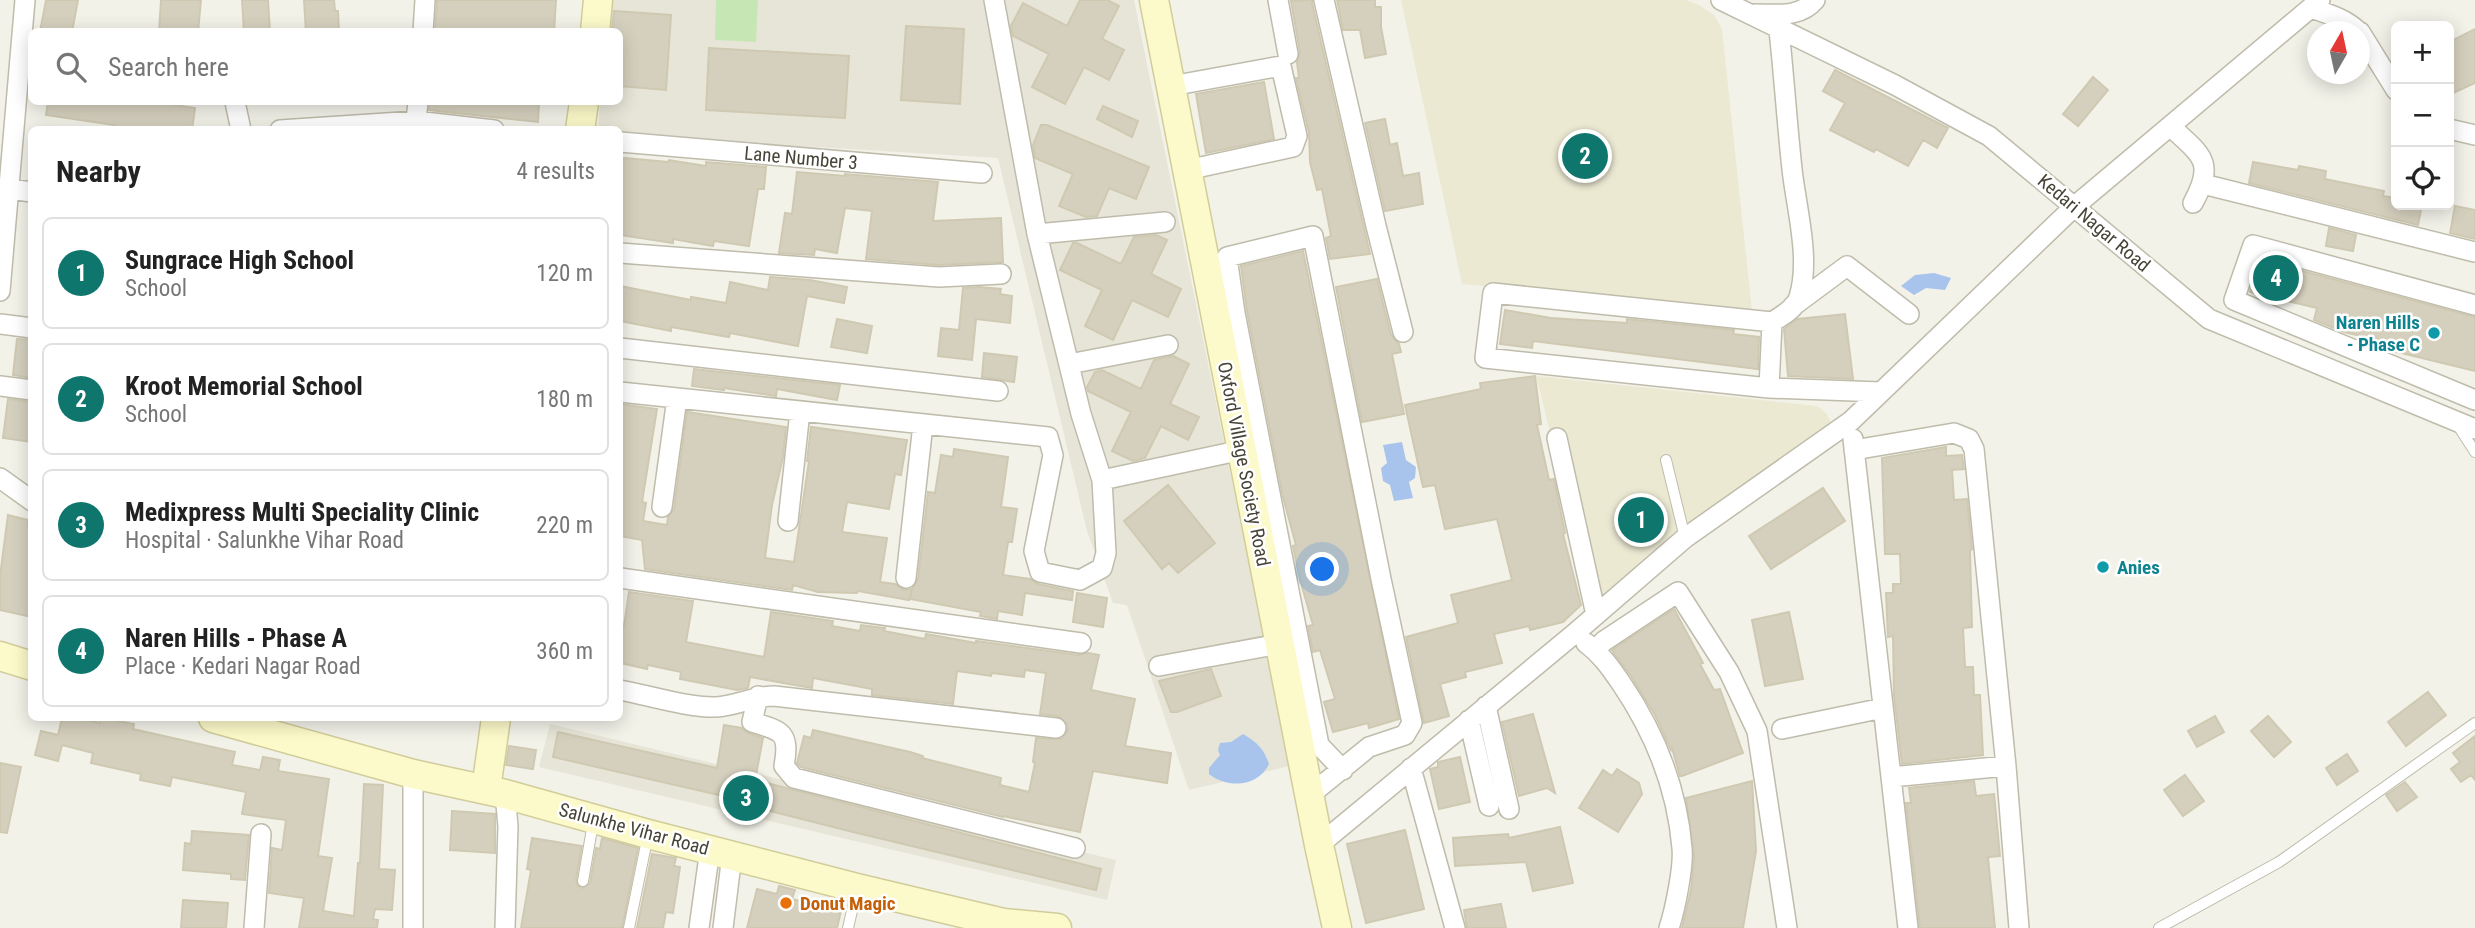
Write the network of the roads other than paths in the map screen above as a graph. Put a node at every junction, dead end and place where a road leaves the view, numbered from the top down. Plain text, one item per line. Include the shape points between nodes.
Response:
1 (25, 0) edge
2 (425, 0) edge
3 (598, 0) edge
4 (994, 0) edge
5 (1154, 0) edge
6 (1278, 0) edge
7 (1324, 0) edge
8 (1721, 0) edge
9 (1815, 0) edge
10 (2315, 4) edge
11 (1750, 15) junction
12 (2344, 21) edge
13 (423, 28) edge
14 (595, 28) edge
15 (1779, 30) junction
16 (2370, 49) edge
17 (1288, 54) dead end
18 (27, 62) edge
19 (2392, 84) edge
20 (1171, 86) junction
21 (9, 96) edge
22 (236, 105) edge
23 (584, 105) edge
24 (417, 111) edge
25 (240, 126) edge
26 (309, 126) edge
27 (478, 126) edge
28 (581, 126) edge
29 (2170, 126) junction
30 (2454, 130) edge
31 (2475, 135) edge
32 (623, 142) edge
33 (1187, 170) junction
34 (982, 173) dead end
35 (2203, 184) junction
36 (6, 188) edge
37 (28, 191) edge
38 (2193, 203) dead end
39 (2075, 206) junction
40 (1165, 222) dead end
41 (1037, 234) junction
42 (2475, 252) edge
43 (623, 253) edge
44 (1216, 259) junction
45 (1001, 274) dead end
46 (0, 291) edge
47 (2475, 305) edge
48 (1792, 307) junction
49 (1909, 314) dead end
50 (1772, 322) junction
51 (0, 324) edge
52 (28, 328) edge
53 (1403, 332) dead end
54 (1168, 345) dead end
55 (623, 348) edge
56 (2379, 360) junction
57 (1069, 364) junction
58 (2369, 385) junction
59 (0, 386) edge
60 (1769, 388) junction
61 (28, 390) edge
62 (998, 391) dead end
63 (1881, 391) junction
64 (623, 392) edge
65 (677, 398) junction
66 (2475, 400) edge
67 (800, 411) junction
68 (1851, 421) junction
69 (2455, 421) junction
70 (923, 424) junction
71 (2475, 429) edge
72 (1557, 438) dead end
73 (1242, 450) junction
74 (1854, 450) junction
75 (2475, 452) edge
76 (1666, 460) dead end
77 (0, 478) edge
78 (1102, 480) junction
79 (28, 498) edge
80 (662, 507) dead end
81 (788, 520) dead end
82 (1685, 538) junction
83 (623, 578) edge
84 (906, 578) dead end
85 (1596, 615) junction
86 (1574, 634) junction
87 (1081, 643) dead end
88 (1279, 644) junction
89 (1595, 650) junction
90 (0, 656) edge
91 (28, 665) edge
92 (1159, 666) dead end
93 (623, 691) edge
94 (758, 696) junction
95 (1486, 706) junction
96 (1883, 708) junction
97 (1469, 720) junction
98 (240, 721) edge
99 (496, 721) edge
100 (2475, 723) edge
101 (1056, 728) dead end
102 (1782, 729) dead end
103 (2006, 766) junction
104 (1411, 768) junction
105 (1339, 773) junction
106 (413, 774) junction
107 (1891, 777) junction
108 (495, 791) junction
109 (1310, 795) junction
110 (1489, 806) dead end
111 (1509, 809) dead end
112 (593, 819) junction
113 (261, 834) dead end
114 (648, 834) junction
115 (1319, 845) junction
116 (1075, 848) dead end
117 (721, 852) junction
118 (583, 881) dead end
119 (857, 888) junction
120 (254, 928) edge
121 (413, 928) edge
122 (505, 928) edge
123 (629, 928) edge
124 (699, 928) edge
125 (723, 928) edge
126 (848, 928) edge
127 (1057, 928) edge
128 (1337, 928) edge
129 (1455, 928) edge
130 (1669, 928) edge
131 (1787, 928) edge
132 (1908, 928) edge
133 (2020, 928) edge
134 (2159, 928) edge

1 - 18 street
2 - 13 street
3 - 14 street
4 - 41 street
5 - 20 street, Oxford Village Society Road
6 - 17 street
7 - 53 street
8 - 11 street, Kedari Nagar Road
9 - 11 street via 1790,15
10 - 12 street
10 - 29 street
11 - 15 street, Kedari Nagar Road
15 - 39 street, Kedari Nagar Road via 1989,136
15 - 48 street via 1802,245 1799,299
16 - 19 street
18 - 21 street
20 - 33 street, Oxford Village Society Road
20 - 33 street via 1281,66 1297,136 1293,147
21 - 36 street
22 - 25 street
23 - 28 street
24 - 26 street
24 - 27 street
29 - 35 street via 2202,158
29 - 39 street
30 - 31 street
32 - 34 street, Lane Number 3
33 - 44 street, Oxford Village Society Road
35 - 38 street
35 - 42 street
36 - 37 street
36 - 46 street
39 - 58 street, Kedari Nagar Road via 2209,319
39 - 63 street
40 - 41 street
41 - 57 street
43 - 45 street via 939,277
44 - 73 street, Oxford Village Society Road
44 - 105 street via 1235,313 1319,745
44 - 105 street via 1313,236 1412,723 1405,735 1369,747
47 - 56 street via 2253,245 2234,300
48 - 49 street via 1847,266
48 - 50 street
50 - 60 street
50 - 60 street via 1493,293 1485,358
51 - 52 street
54 - 57 street
55 - 62 street
56 - 58 street
56 - 66 street
57 - 78 street
58 - 69 street, Kedari Nagar Road
59 - 61 street
60 - 63 street
63 - 68 street
64 - 65 street
65 - 67 street
65 - 80 street
67 - 70 street
67 - 81 street
68 - 74 street
68 - 82 street
69 - 71 street, Kedari Nagar Road
69 - 75 lane
70 - 78 street via 1048,437 1053,456 1034,551 1040,572 1080,580 1102,568 1106,553
70 - 84 street
72 - 85 street
73 - 78 street
73 - 88 street, Oxford Village Society Road
74 - 96 street
74 - 103 street via 1954,433 1969,439 1974,449
76 - 82 lane
77 - 79 street
82 - 85 street
83 - 87 street
85 - 86 street
86 - 89 street
86 - 95 street
88 - 92 street
88 - 109 street, Oxford Village Society Road
89 - 130 street via 1639,710 1674,794 1683,851
89 - 131 street via 1678,592 1729,672 1758,731
90 - 91 street
93 - 94 street via 713,707
94 - 101 street
94 - 116 street via 752,722 784,735 784,766 794,778
95 - 97 street
95 - 111 street
96 - 102 street
96 - 107 street
97 - 104 street
97 - 110 street
98 - 106 street, Salunkhe Vihar Road
99 - 108 street
100 - 134 lane via 2278,862
103 - 107 street
103 - 133 street
104 - 115 street
104 - 129 street
105 - 109 street
106 - 108 street, Salunkhe Vihar Road
106 - 121 street
107 - 132 street
108 - 112 street, Salunkhe Vihar Road
108 - 122 street via 508,826
109 - 115 street, Oxford Village Society Road
112 - 114 street, Salunkhe Vihar Road
112 - 118 lane
113 - 120 street
114 - 117 street, Salunkhe Vihar Road
114 - 123 lane
115 - 128 street, Oxford Village Society Road
117 - 119 street, Salunkhe Vihar Road
117 - 124 street
117 - 125 street
119 - 126 lane
119 - 127 street, Salunkhe Vihar Road via 1004,923

